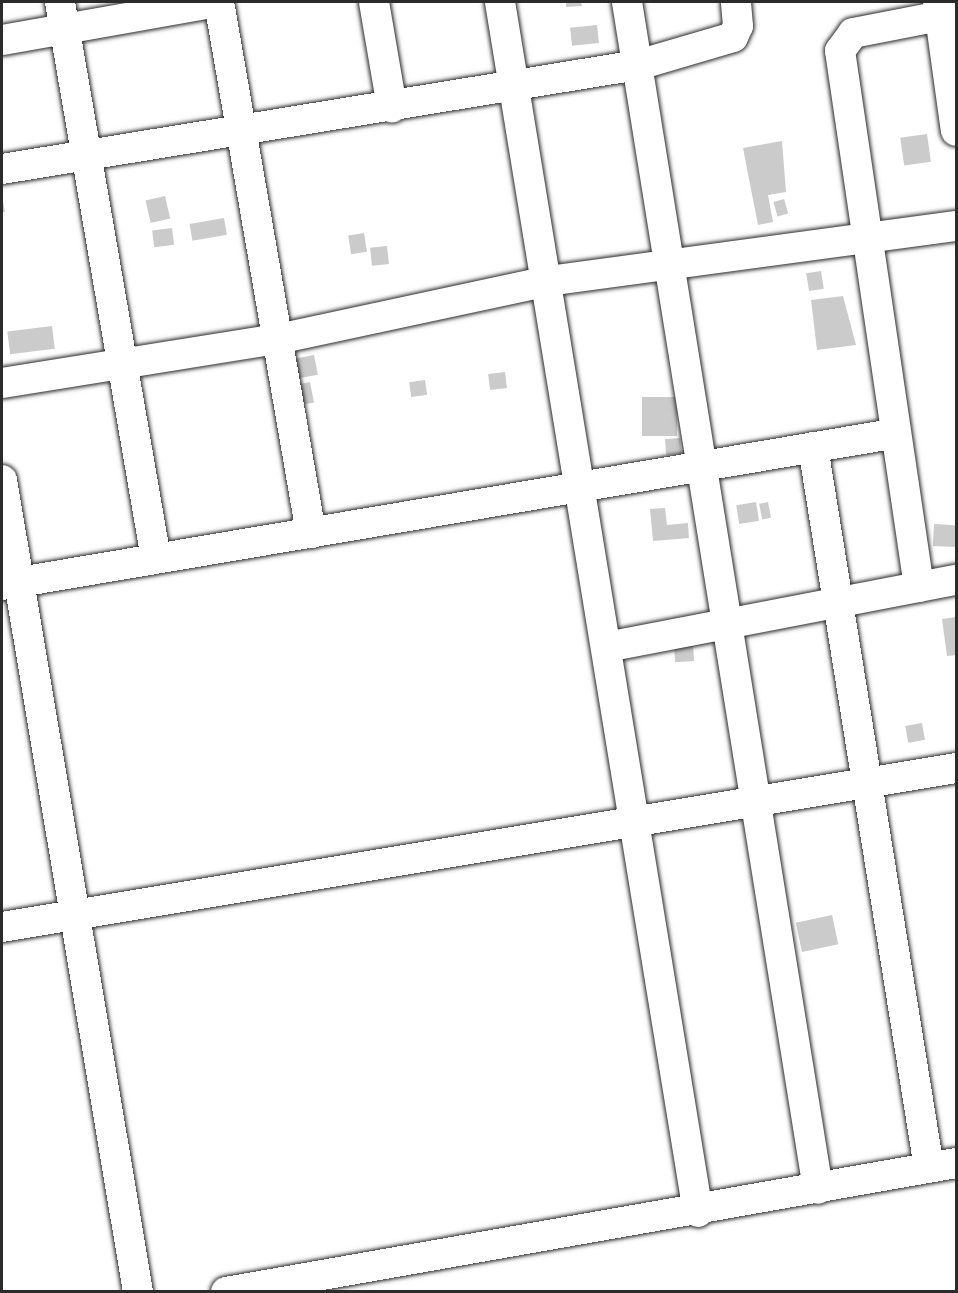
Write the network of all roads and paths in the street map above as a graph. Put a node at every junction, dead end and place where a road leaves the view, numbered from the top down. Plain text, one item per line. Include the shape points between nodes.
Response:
1 (218, 2) edge
2 (374, 2) edge
3 (500, 2) edge
4 (627, 2) edge
5 (735, 2) edge
6 (945, 10) edge
7 (62, 15) edge
8 (2, 39) edge
9 (638, 65) junction
10 (515, 86) junction
11 (392, 107) junction
12 (242, 131) junction
13 (957, 132) edge
14 (86, 156) junction
15 (2, 169) edge
16 (957, 226) edge
17 (869, 238) junction
18 (670, 266) junction
19 (548, 281) junction
20 (278, 339) junction
21 (123, 364) junction
22 (2, 383) edge
23 (892, 434) junction
24 (813, 447) junction
25 (702, 466) junction
26 (2, 480) edge
27 (581, 487) junction
28 (311, 532) junction
29 (156, 559) junction
30 (957, 580) edge
31 (10, 584) edge
32 (919, 587) junction
33 (838, 604) junction
34 (728, 625) junction
35 (607, 647) junction
36 (957, 768) edge
37 (867, 782) junction
38 (756, 802) junction
39 (636, 822) junction
40 (75, 915) junction
41 (2, 927) edge
42 (943, 1165) edge
43 (818, 1190) junction
44 (698, 1212) junction
45 (138, 1292) edge
46 (226, 1292) edge

1 - 7 street
1 - 12 street
2 - 11 street
3 - 10 street
4 - 9 street
5 - 9 street via 738,26 729,40
6 - 13 street
6 - 17 street via 853,33 842,43
7 - 8 street
7 - 14 street
9 - 10 street
9 - 18 street
10 - 11 street
10 - 19 street
11 - 12 street
12 - 14 street
12 - 20 street
14 - 15 street
14 - 21 street
16 - 17 street
17 - 18 street
17 - 23 street
18 - 19 street
18 - 25 street
19 - 20 street
19 - 27 street
20 - 21 street
20 - 28 street
21 - 22 street
21 - 29 street
23 - 24 street
23 - 32 street
24 - 25 street
24 - 33 street
25 - 27 street
25 - 34 street
26 - 31 street
27 - 28 street
27 - 35 street
28 - 29 street
29 - 31 street
30 - 32 street
31 - 40 street
32 - 33 street
33 - 34 street
33 - 37 street
34 - 35 street
34 - 38 street
35 - 39 street
36 - 37 street
37 - 38 street
37 - 42 street
38 - 39 street
38 - 43 street
39 - 40 street
39 - 44 street
40 - 41 street
40 - 45 street
42 - 43 street
43 - 44 street
44 - 46 street

